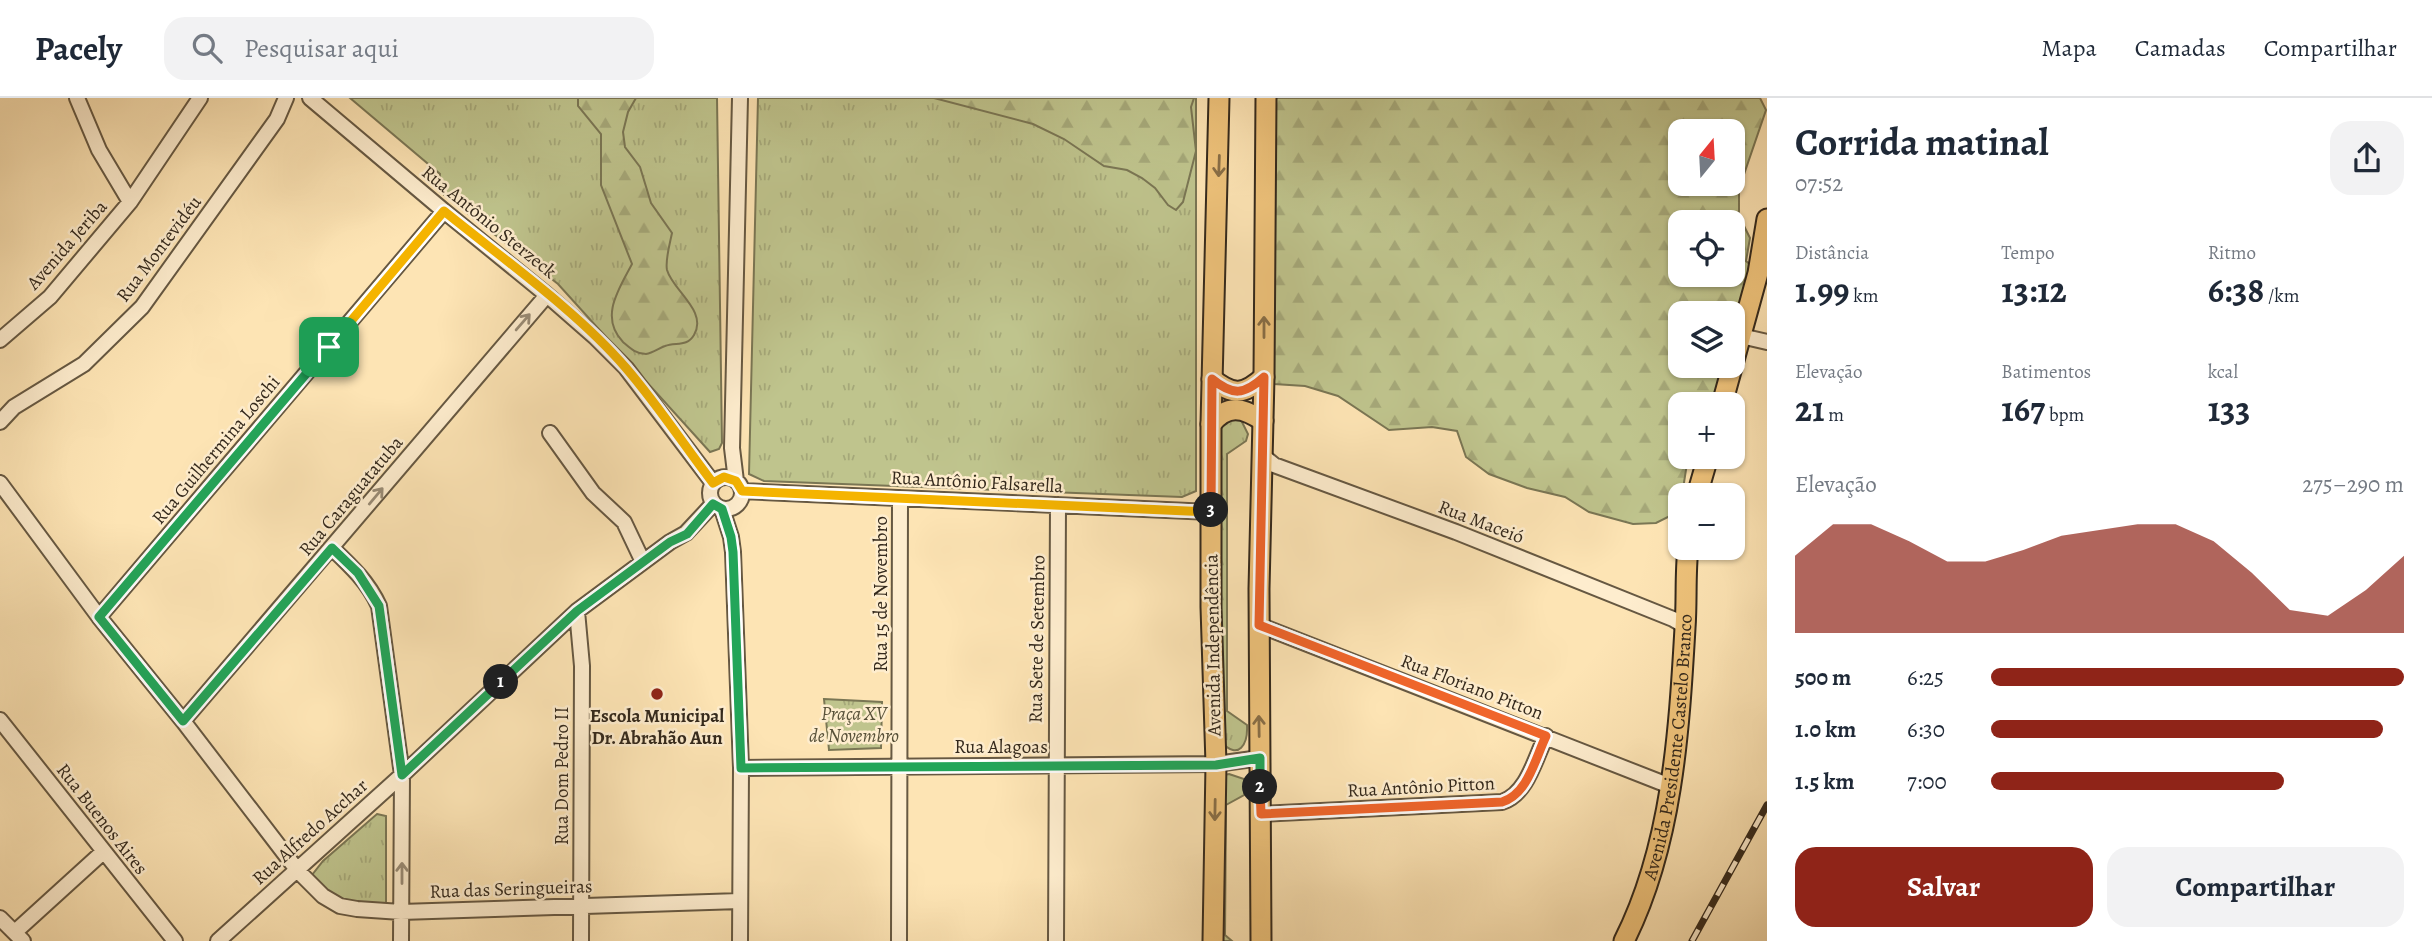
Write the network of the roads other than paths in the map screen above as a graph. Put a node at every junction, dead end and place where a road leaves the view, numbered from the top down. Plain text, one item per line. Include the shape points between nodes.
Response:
1 (77, 98) edge
2 (200, 98) edge
3 (286, 98) edge
4 (310, 98) edge
5 (740, 98) edge
6 (1219, 98) edge
7 (1266, 98) edge
8 (321, 104) edge
9 (130, 202) junction
10 (444, 211) junction
11 (1767, 219) edge
12 (547, 295) junction
13 (1745, 321) edge
14 (1745, 337) edge
15 (0, 340) edge
16 (1767, 342) edge
17 (1264, 377) junction
18 (1212, 379) junction
19 (1263, 421) junction
20 (0, 422) edge
21 (1211, 425) junction
22 (550, 433) dead end
23 (732, 448) junction
24 (1263, 456) junction
25 (715, 481) junction
26 (0, 483) edge
27 (739, 491) junction
28 (900, 498) junction
29 (1058, 505) junction
30 (717, 506) junction
31 (1211, 512) junction
32 (731, 537) junction
33 (332, 548) junction
34 (1688, 560) edge
35 (643, 562) junction
36 (577, 611) junction
37 (99, 617) junction
38 (1259, 625) junction
39 (1685, 626) junction
40 (0, 720) edge
41 (183, 721) junction
42 (1546, 736) junction
43 (1260, 758) junction
44 (1216, 765) junction
45 (900, 766) junction
46 (1055, 766) junction
47 (741, 768) junction
48 (402, 775) junction
49 (1670, 786) junction
50 (1261, 814) junction
51 (103, 852) junction
52 (298, 871) junction
53 (740, 901) junction
54 (581, 906) junction
55 (401, 912) junction
56 (0, 918) edge
57 (19, 937) edge
58 (174, 941) edge
59 (218, 941) edge
60 (401, 941) edge
61 (581, 941) edge
62 (740, 941) edge
63 (899, 941) edge
64 (1056, 941) edge
65 (1213, 941) edge
66 (1261, 941) edge
67 (1624, 941) edge

1 - 9 street via 99,150
2 - 9 street, Avenida Jeriba
3 - 20 street, Rua Montevidéu via 277,119 142,307 84,363 14,407
4 - 8 street, Rua Antônio Sterzeck
5 - 23 street
6 -> 18 main road, Avenida Independência
17 -> 7 main road
8 - 10 street, Rua Antônio Sterzeck
9 - 15 street, Avenida Jeriba via 50,297
10 - 12 street, Rua Antônio Sterzeck
10 - 37 street, Rua Guilhermina Loschi
11 - 13 main road
12 - 25 street, Rua Antônio Sterzeck via 626,368
33 -> 12 street, Rua Caraguatatuba
14 - 16 street
17 - 18 main road via 1237,392
17 - 19 main road
18 - 21 main road, Avenida Independência
19 - 21 main road via 1233,410 1219,414
19 - 24 main road
21 - 31 main road, Avenida Independência
22 - 35 street via 593,493 624,523
23 - 25 street
23 - 27 street
24 - 38 main road
24 - 39 street, Rua Maceió via 1274,465
25 - 27 street via 724,477
25 - 30 street via 710,495
26 - 37 street, Rua das Seringueiras
27 - 28 street, Rua Antônio Falsarella
27 - 30 street via 728,509
27 - 32 street
28 - 29 street, Rua Antônio Falsarella
28 - 45 street, Rua 15 de Novembro
29 - 31 street, Rua Antônio Falsarella
29 - 46 street, Rua Sete de Setembro
30 - 32 street
30 - 35 street, Rua Alfredo Acchar via 687,534
31 - 44 main road, Avenida Independência
32 - 47 street
33 - 41 street, Rua Caraguatatuba
33 - 48 street via 358,573 379,606
34 - 39 main road, Avenida Presidente Castelo Branco
35 - 36 street, Rua Alfredo Acchar
36 - 48 street, Rua Alfredo Acchar
36 - 54 street, Rua Dom Pedro II via 582,666
37 - 41 street, Rua das Seringueiras
38 - 42 street, Rua Floriano Pitton
43 -> 38 main road
39 - 49 main road, Avenida Presidente Castelo Branco
40 - 51 street, Rua Buenos Aires
41 - 52 street, Rua das Seringueiras
42 - 49 street, Rua Floriano Pitton
42 - 50 street, Rua Antônio Pitton via 1521,791 1502,802
43 - 44 street, Rua Alagoas
43 - 50 main road
44 - 46 street, Rua Alagoas
44 -> 65 main road, Avenida Independência
45 - 46 street, Rua Alagoas
45 - 47 street, Rua Alagoas
45 - 63 street, Rua 15 de Novembro
46 - 64 street, Rua Sete de Setembro
47 - 53 street
48 - 52 street, Rua Alfredo Acchar
55 -> 48 street
49 - 67 main road, Avenida Presidente Castelo Branco via 1649,885
50 - 66 main road
51 - 57 street
51 - 58 street, Rua Buenos Aires
52 - 55 street, Rua das Seringueiras via 340,906
52 - 59 street, Rua Alfredo Acchar
53 - 54 street, Rua das Seringueiras
53 - 62 street
54 - 55 street, Rua das Seringueiras
54 - 61 street, Rua Dom Pedro II
55 - 60 street
56 - 57 street

